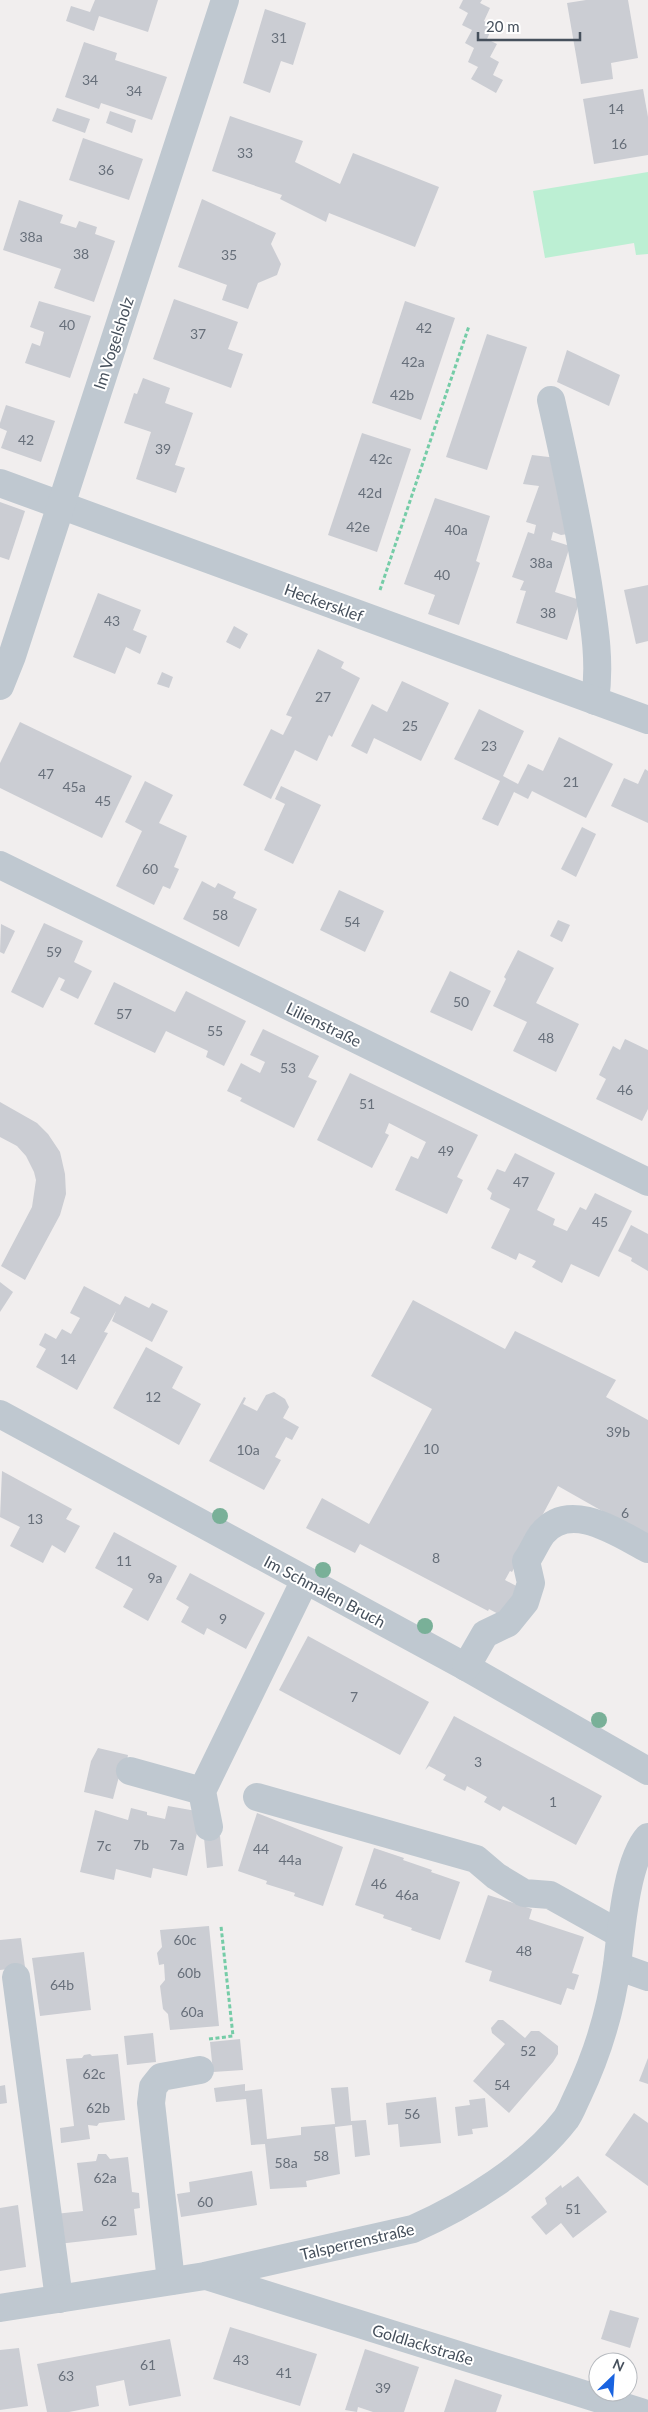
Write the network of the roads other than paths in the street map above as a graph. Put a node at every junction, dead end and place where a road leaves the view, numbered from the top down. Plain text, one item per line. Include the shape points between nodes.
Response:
1 (225, 0) edge
2 (551, 400) dead end
3 (0, 483) edge
4 (59, 505) junction
5 (0, 686) edge
6 (595, 701) junction
7 (648, 720) edge
8 (0, 865) edge
9 (648, 1182) edge
10 (0, 1414) edge
11 (648, 1549) edge
12 (305, 1580) junction
13 (466, 1667) junction
14 (130, 1771) dead end
15 (648, 1771) edge
16 (202, 1790) junction
17 (257, 1797) dead end
18 (209, 1827) dead end
19 (648, 1837) edge
20 (620, 1934) junction
21 (617, 1966) junction
22 (648, 1977) edge
23 (8, 1978) edge
24 (193, 2071) road end
25 (205, 2276) junction
26 (171, 2282) junction
27 (59, 2299) junction
28 (0, 2308) edge
29 (641, 2412) edge

1 - 4 street, Im Vogelsholz
2 - 6 street via 578,523 595,631 599,676
3 - 4 street, Heckersklef
4 - 5 street, Im Vogelsholz
4 - 6 street, Heckersklef
6 - 7 street, Heckersklef
8 - 9 street, Lilienstraße
10 - 12 street, Im Schmalen Bruch
11 - 13 street via 584,1520 564,1519 554,1524 543,1534 526,1561 531,1583 522,1607 508,1623 485,1634
12 - 13 street, Im Schmalen Bruch
12 - 16 street
13 - 15 street, Im Schmalen Bruch
14 - 16 street
16 - 18 street
17 - 20 street via 476,1859 524,1893 550,1895
19 - 20 street, Talsperrenstraße via 633,1870
20 - 21 street, Talsperrenstraße
21 - 22 street
21 - 25 street, Talsperrenstraße via 597,2048 567,2118 547,2140 501,2179 450,2212 413,2229
23 - 27 street via 29,2083
24 - 26 street via 161,2077 153,2087 151,2103
25 - 26 street, Talsperrenstraße
25 - 29 street, Goldlackstraße
26 - 27 street, Talsperrenstraße
27 - 28 street, Talsperrenstraße

